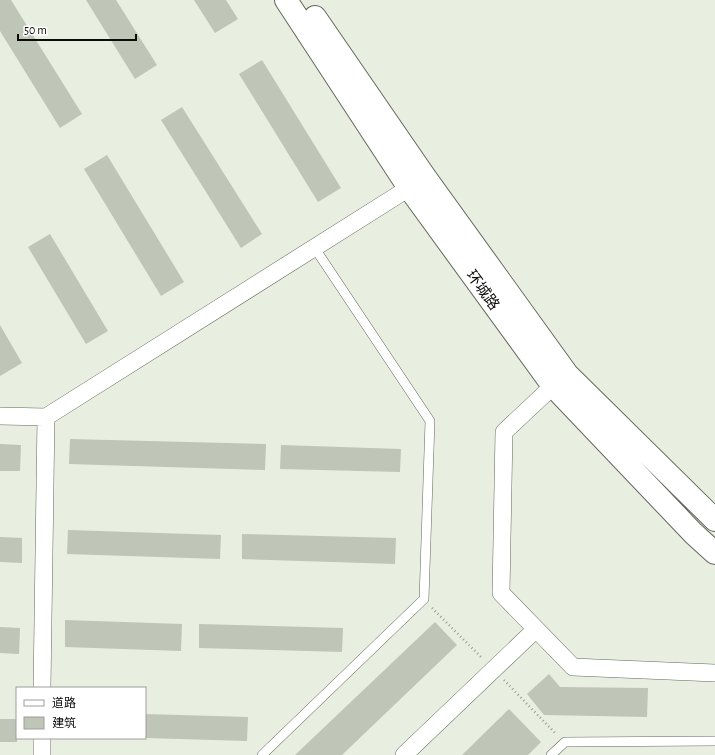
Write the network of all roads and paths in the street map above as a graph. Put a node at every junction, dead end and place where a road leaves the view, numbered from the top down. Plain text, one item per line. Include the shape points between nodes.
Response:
1 (286, 0) edge
2 (303, 0) edge
3 (409, 188) junction
4 (314, 247) junction
5 (553, 386) junction
6 (0, 416) edge
7 (46, 417) junction
8 (715, 520) edge
9 (715, 553) edge
10 (536, 628) junction
11 (715, 673) edge
12 (42, 687) edge
13 (42, 739) edge
14 (715, 741) edge
15 (42, 755) edge
16 (262, 755) edge
17 (404, 755) edge
18 (551, 755) edge

1 - 3 main road, 环城路
2 - 8 main road via 425,177 566,374
3 - 4 street
3 - 5 main road, 环城路
4 - 7 street
4 - 16 lane via 430,421 424,599
5 - 9 main road, 环城路
5 - 10 street via 504,432 501,593
6 - 7 street
7 - 12 street
10 - 11 street via 573,667
10 - 17 street
13 - 15 street
14 - 18 lane via 564,742

